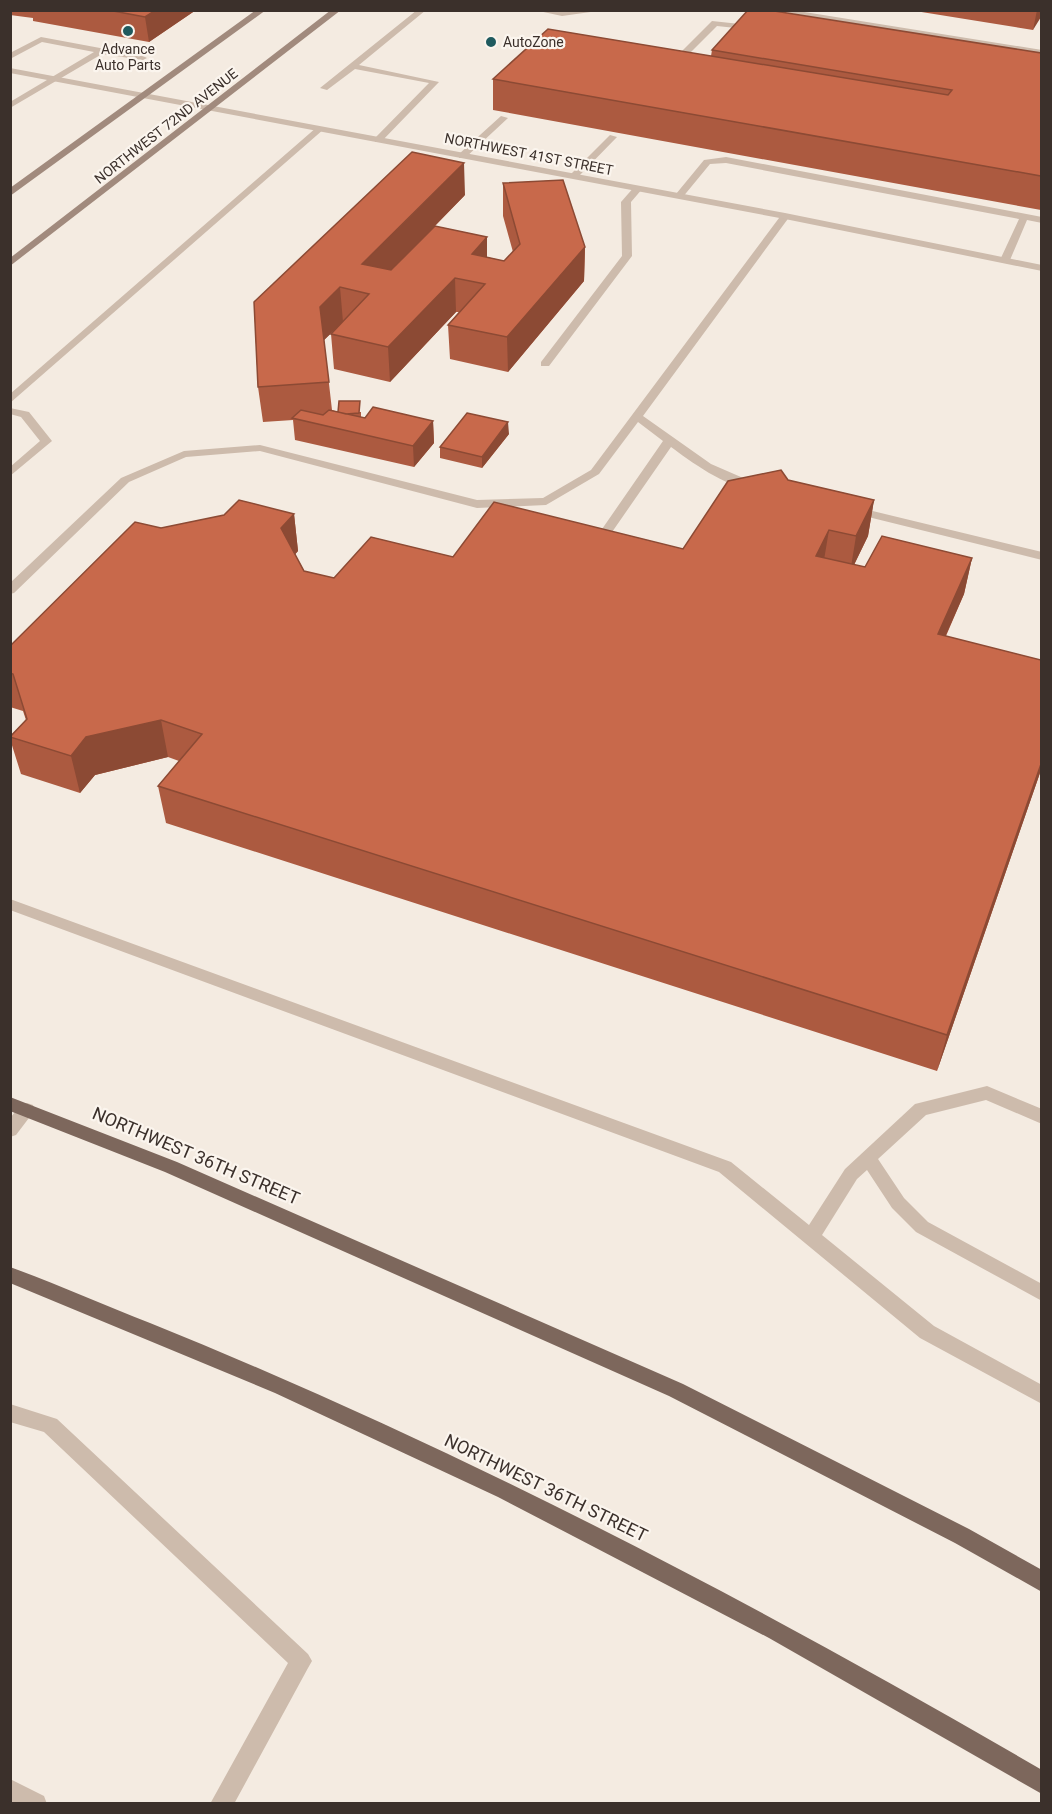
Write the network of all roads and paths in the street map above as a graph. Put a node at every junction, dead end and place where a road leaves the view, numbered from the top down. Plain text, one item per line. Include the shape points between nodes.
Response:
1 (262, 10) edge
2 (337, 10) edge
3 (422, 10) edge
4 (538, 10) edge
5 (602, 10) edge
6 (753, 10) edge
7 (774, 10) edge
8 (826, 19) junction
9 (819, 26) edge
10 (742, 27) junction
11 (753, 29) edge
12 (936, 36) junction
13 (929, 44) edge
14 (101, 51) junction
15 (1036, 54) edge
16 (10, 57) edge
17 (143, 58) dead end
18 (353, 66) junction
19 (10, 70) edge
20 (668, 71) edge
21 (55, 78) junction
22 (324, 88) dead end
23 (146, 96) junction
24 (10, 106) edge
25 (211, 109) junction
26 (504, 117) edge
27 (320, 129) junction
28 (613, 137) edge
29 (378, 140) junction
30 (462, 156) junction
31 (574, 176) junction
32 (638, 188) junction
33 (10, 193) edge
34 (679, 196) junction
35 (785, 216) junction
36 (1024, 217) junction
37 (1041, 220) edge
38 (1005, 260) junction
39 (10, 263) edge
40 (1041, 267) edge
41 (545, 364) dead end
42 (10, 400) edge
43 (10, 411) edge
44 (636, 416) junction
45 (670, 440) junction
46 (10, 474) edge
47 (762, 489) edge
48 (844, 508) edge
49 (606, 532) edge
50 (1041, 556) edge
51 (10, 590) edge
52 (10, 904) edge
53 (19, 1107) edge
54 (1041, 1117) edge
55 (10, 1130) edge
56 (868, 1158) junction
57 (811, 1237) junction
58 (10, 1275) edge
59 (1041, 1293) edge
60 (1041, 1395) edge
61 (10, 1413) edge
62 (1041, 1582) edge
63 (1041, 1783) edge
64 (10, 1790) edge
65 (36, 1803) edge
66 (221, 1803) edge

1 - 23 main road
2 - 25 main road, NORTHWEST 72ND AVENUE
3 - 18 street
4 - 5 street via 562,14
6 - 10 street
7 - 8 street
8 - 9 street
8 - 12 street
10 - 11 street
10 - 20 street via 715,23
12 - 13 street
12 - 15 street
14 - 16 street via 41,39
14 - 17 street
14 - 21 street
18 - 22 street
18 - 29 street via 435,82
19 - 21 street, NORTHWEST 41ST STREET
21 - 23 street, NORTHWEST 41ST STREET
21 - 24 street
23 - 25 street, NORTHWEST 41ST STREET
23 - 33 main road
25 - 27 street, NORTHWEST 41ST STREET
25 - 39 main road, NORTHWEST 72ND AVENUE
26 - 30 street
27 - 29 street, NORTHWEST 41ST STREET
27 - 42 street
28 - 31 street
29 - 30 street, NORTHWEST 41ST STREET
30 - 31 street, NORTHWEST 41ST STREET
31 - 32 street, NORTHWEST 41ST STREET
32 - 34 street, NORTHWEST 41ST STREET
32 - 41 street via 626,202 627,256
34 - 35 street, NORTHWEST 41ST STREET
34 - 36 street via 707,162 726,160
35 - 38 street, NORTHWEST 41ST STREET
35 - 44 street
36 - 37 street
36 - 38 street
38 - 40 street, NORTHWEST 41ST STREET
43 - 46 street via 25,414 46,441
44 - 45 street
44 - 51 street via 595,472 546,501 477,504 260,448 184,454 125,480
45 - 47 street via 739,483
45 - 49 street
48 - 50 street
52 - 57 street via 725,1167
53 - 55 street
53 - 62 main road, NORTHWEST 36TH STREET via 171,1167 676,1390 962,1536
54 - 56 street via 987,1093 921,1109
56 - 57 street via 851,1174
56 - 59 street via 898,1203 922,1227
57 - 60 street via 927,1332
58 - 63 main road, NORTHWEST 36TH STREET via 319,1403 627,1550 926,1714
61 - 66 street via 50,1425 301,1661
64 - 65 street

